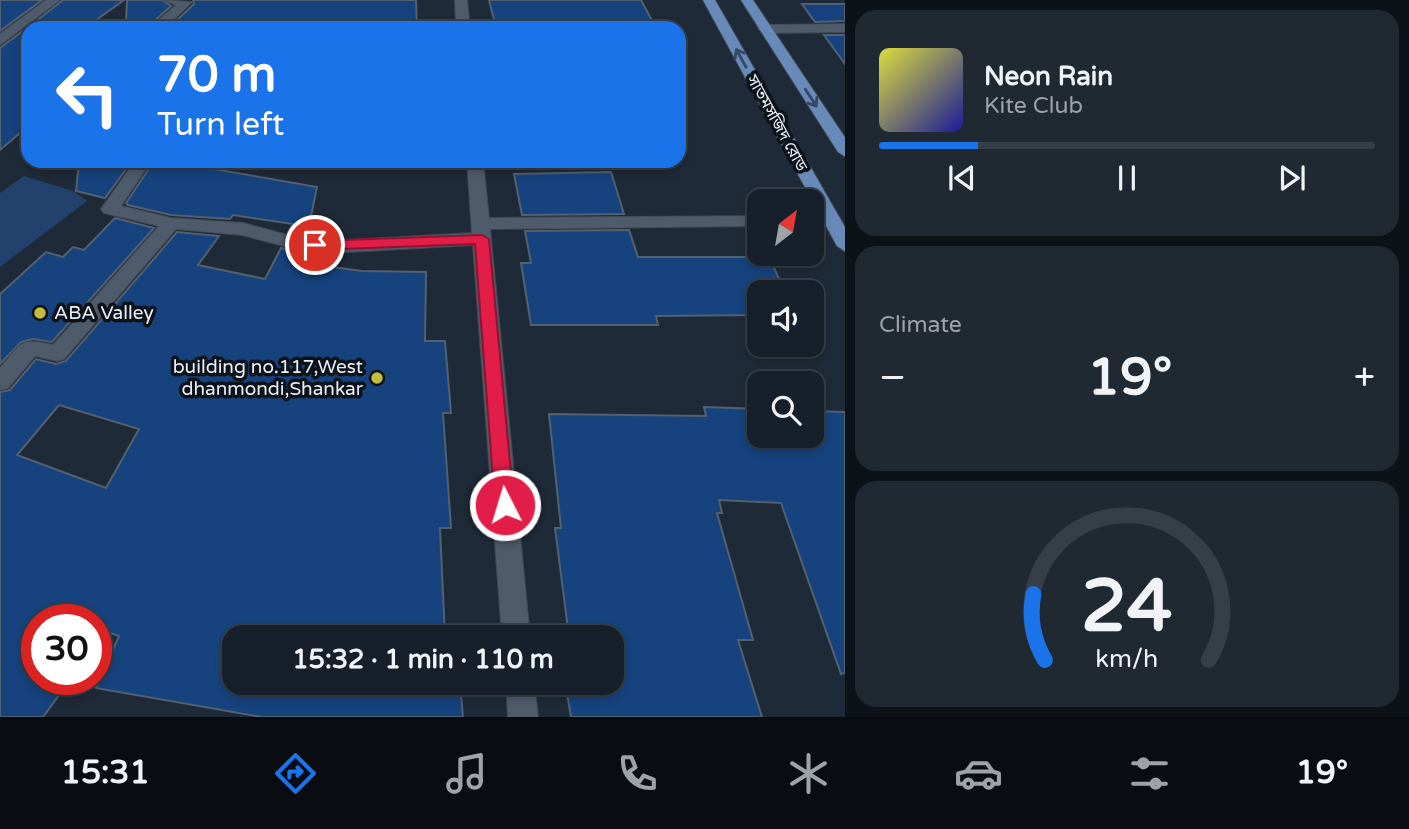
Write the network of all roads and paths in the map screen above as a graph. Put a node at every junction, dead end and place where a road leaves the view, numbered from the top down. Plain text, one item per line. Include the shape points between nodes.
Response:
1 (54, 0) edge
2 (170, 0) edge
3 (461, 0) edge
4 (709, 0) edge
5 (747, 0) edge
6 (26, 21) edge
7 (164, 21) edge
8 (462, 21) edge
9 (21, 25) edge
10 (765, 29) junction
11 (845, 29) edge
12 (0, 41) edge
13 (845, 152) edge
14 (138, 168) edge
15 (476, 168) edge
16 (824, 220) edge
17 (831, 220) junction
18 (747, 222) edge
19 (171, 223) junction
20 (481, 232) junction
21 (845, 246) edge
22 (0, 382) edge
23 (515, 625) edge
24 (521, 695) edge
25 (523, 717) edge

1 - 6 street
2 - 7 street via 186,2
3 - 8 street
17 -> 4 main road, সাতমসজিদ রোড
5 - 10 main road, সাতমসজিদ রোড
9 - 12 street
10 - 11 street
10 -> 13 main road, সাতমসজিদ রোড
14 - 19 street via 110,209
15 - 20 street
16 - 17 street
17 - 21 main road, সাতমসজিদ রোড
18 - 20 street
19 - 20 street via 243,229 331,247
19 - 22 street via 57,354 30,347
20 - 23 street
24 - 25 street

